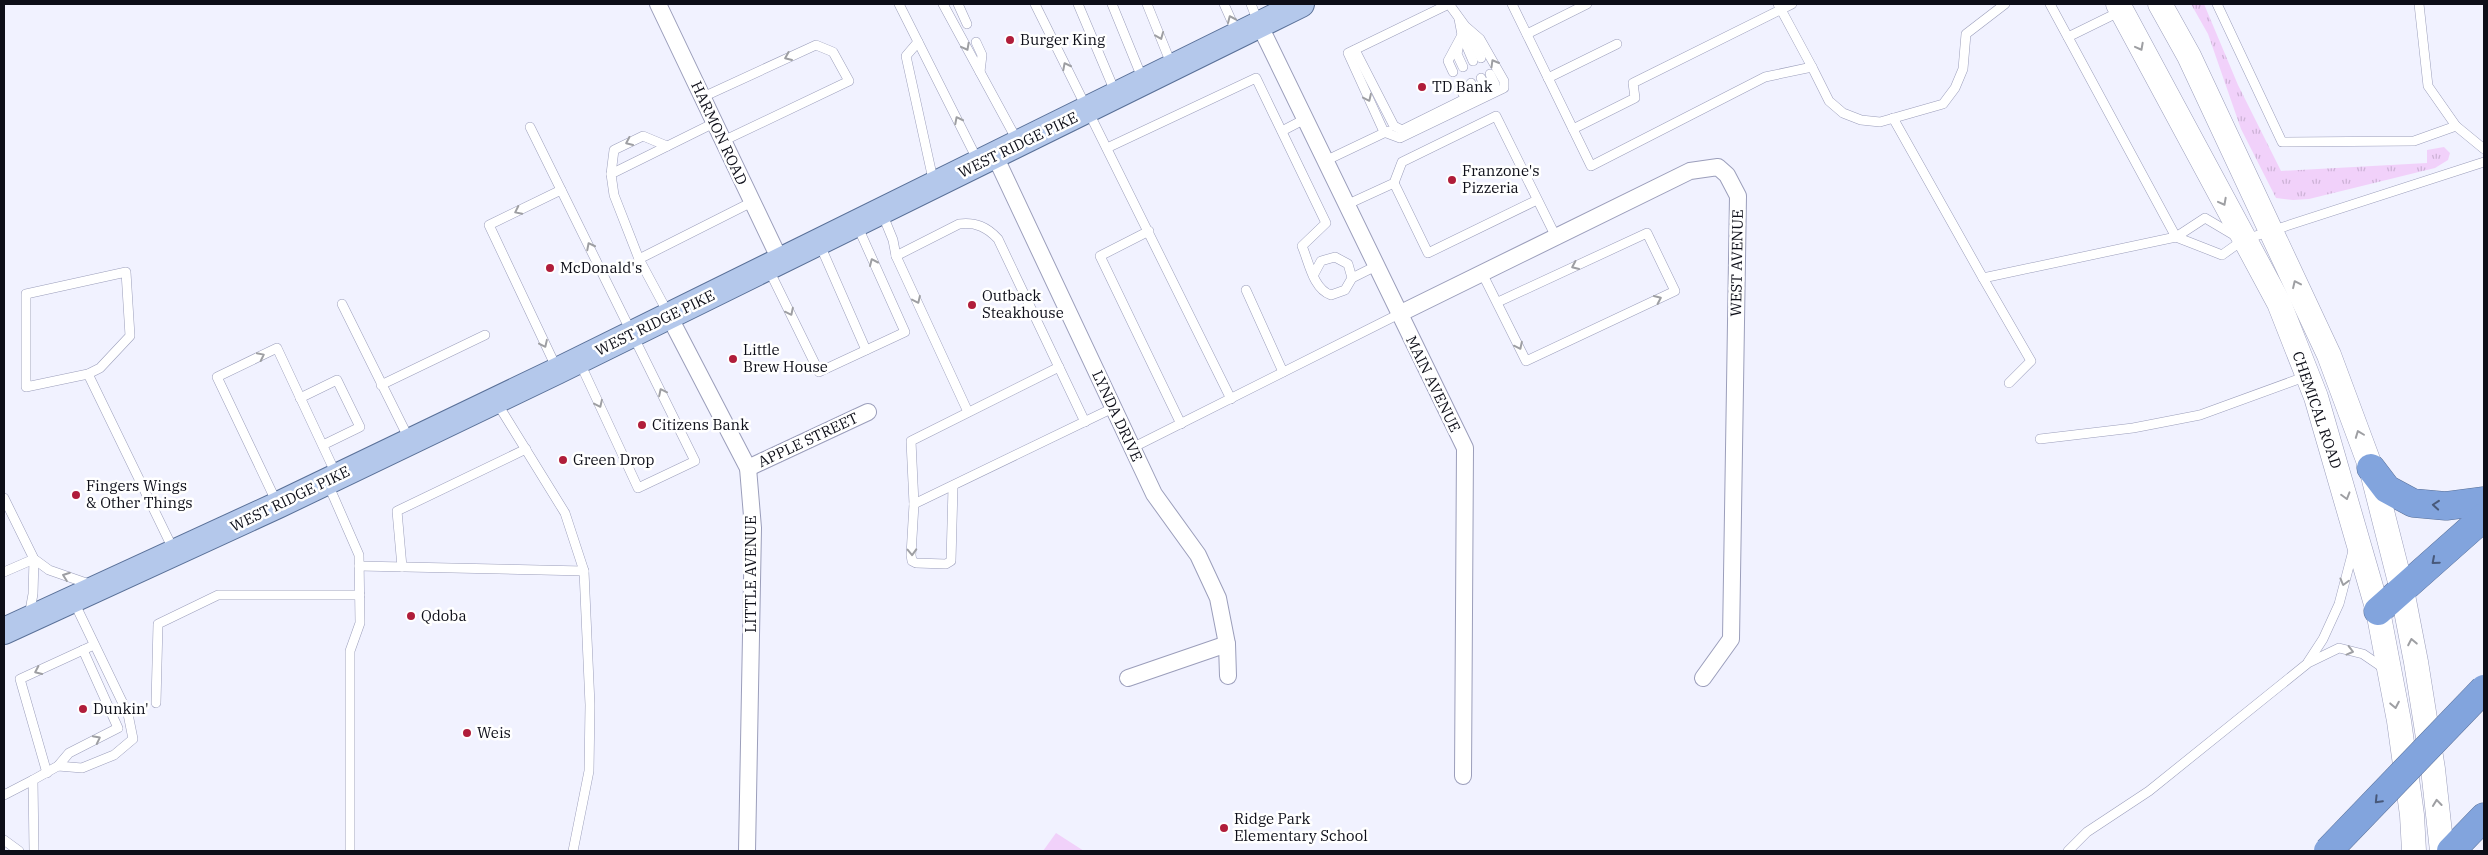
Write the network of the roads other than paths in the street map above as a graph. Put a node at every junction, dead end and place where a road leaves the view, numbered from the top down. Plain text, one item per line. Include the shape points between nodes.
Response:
1 (658, 4) edge
2 (899, 4) edge
3 (943, 4) edge
4 (958, 4) edge
5 (1035, 4) edge
6 (1078, 4) edge
7 (1112, 4) edge
8 (1146, 4) edge
9 (1224, 4) edge
10 (1301, 4) edge
11 (1449, 4) edge
12 (1512, 4) edge
13 (1587, 4) edge
14 (1792, 4) edge
15 (2005, 4) edge
16 (2050, 4) edge
17 (2160, 4) edge
18 (2217, 4) edge
19 (2419, 4) edge
20 (1779, 6) edge
21 (2119, 7) edge
22 (1459, 17) junction
23 (1249, 21) edge
24 (967, 24) dead end
25 (1465, 26) junction
26 (1527, 34) junction
27 (1462, 35) junction
28 (2068, 37) junction
29 (918, 42) junction
30 (976, 42) dead end
31 (1617, 44) dead end
32 (1352, 52) junction
33 (1463, 67) dead end
34 (1812, 67) junction
35 (1173, 69) junction
36 (980, 72) junction
37 (1453, 72) dead end
38 (1485, 76) dead end
39 (1548, 78) junction
40 (1144, 83) junction
41 (1471, 83) dead end
42 (1460, 88) dead end
43 (1476, 94) junction
44 (1116, 96) junction
45 (703, 97) junction
46 (1466, 99) junction
47 (1088, 110) junction
48 (1892, 118) junction
49 (1305, 119) junction
50 (714, 123) junction
51 (2456, 126) junction
52 (530, 127) dead end
53 (1402, 130) junction
54 (1573, 130) junction
55 (1282, 131) junction
56 (1384, 132) junction
57 (723, 141) junction
58 (1020, 144) junction
59 (667, 146) junction
60 (1107, 148) junction
61 (2484, 149) edge
62 (987, 160) junction
63 (1325, 161) junction
64 (2484, 162) edge
65 (611, 174) junction
66 (1394, 183) junction
67 (934, 186) junction
68 (561, 190) junction
69 (1538, 200) junction
70 (752, 202) junction
71 (1346, 205) junction
72 (882, 212) junction
73 (856, 225) junction
74 (1148, 231) junction
75 (2272, 231) junction
76 (1556, 237) junction
77 (2176, 237) junction
78 (2243, 240) junction
79 (819, 242) junction
80 (896, 256) junction
81 (639, 259) junction
82 (775, 265) junction
83 (1376, 266) junction
84 (1482, 273) junction
85 (1314, 274) junction
86 (1352, 278) junction
87 (1983, 278) junction
88 (1246, 290) dead end
89 (1498, 302) junction
90 (342, 304) dead end
91 (1400, 314) junction
92 (669, 316) junction
93 (634, 334) junction
94 (485, 335) dead end
95 (866, 350) junction
96 (568, 366) junction
97 (1059, 368) junction
98 (1283, 372) junction
99 (88, 374) junction
100 (2307, 376) junction
101 (381, 384) junction
102 (2009, 384) dead end
103 (300, 398) junction
104 (1231, 399) junction
105 (495, 400) junction
106 (1113, 408) junction
107 (868, 412) dead end
108 (968, 412) junction
109 (1085, 422) junction
110 (1180, 424) junction
111 (2040, 439) dead end
112 (410, 441) junction
113 (323, 445) junction
114 (1132, 448) junction
115 (526, 449) junction
116 (748, 468) junction
117 (2372, 468) junction
118 (332, 479) junction
119 (953, 487) junction
120 (4, 498) edge
121 (2484, 501) edge
122 (914, 504) junction
123 (278, 506) junction
124 (2484, 518) edge
125 (2357, 535) junction
126 (175, 554) junction
127 (34, 559) junction
128 (359, 566) junction
129 (402, 567) junction
130 (584, 571) junction
131 (4, 572) edge
132 (100, 588) junction
133 (2402, 590) junction
134 (360, 595) junction
135 (73, 600) junction
136 (2378, 611) junction
137 (28, 620) junction
138 (4, 631) edge
139 (1227, 644) junction
140 (94, 645) junction
141 (83, 650) junction
142 (2308, 663) junction
143 (2389, 672) junction
144 (1228, 676) dead end
145 (1128, 678) dead end
146 (1704, 678) dead end
147 (2484, 689) edge
148 (156, 703) dead end
149 (58, 766) junction
150 (46, 773) junction
151 (1463, 776) dead end
152 (33, 780) junction
153 (4, 795) edge
154 (2484, 817) edge
155 (4, 840) edge
156 (19, 851) edge
157 (34, 851) edge
158 (350, 851) edge
159 (573, 851) edge
160 (747, 851) edge
161 (2068, 851) edge
162 (2328, 851) edge
163 (2414, 851) edge
164 (2442, 851) edge
165 (2451, 851) edge

1 - 45 street, HARMON ROAD
2 - 29 lane
3 -> 36 lane
4 - 24 lane
47 -> 5 lane
6 - 44 lane
7 - 40 lane
8 -> 35 lane
23 -> 9 lane
10 - 23 main road, WEST RIDGE PIKE
11 - 22 lane
11 - 32 lane
12 - 26 lane
13 - 26 lane
14 - 20 lane
15 - 48 lane via 1966,34 1962,69 1955,88 1943,104
16 - 28 lane
17 - 75 main road, CHEMICAL ROAD via 2189,56
18 - 51 lane via 2282,142 2414,141
19 - 51 lane via 2428,86
20 - 34 lane
20 - 54 lane via 1633,83 1635,98
21 - 28 lane
21 -> 78 main road, CHEMICAL ROAD
22 - 25 lane
22 - 27 lane
23 - 35 main road, WEST RIDGE PIKE
23 - 49 street, MAIN AVENUE
25 - 27 lane via 1477,60
56 -> 25 lane via 1400,138 1504,88 1504,81 1480,39
26 - 39 lane
27 - 33 lane via 1457,54
27 - 37 lane via 1448,61
28 - 77 lane
62 -> 29 lane
29 - 67 lane via 906,56
30 - 36 lane via 982,55
31 - 39 lane
32 - 53 lane via 1394,126
32 -> 56 lane
34 - 48 lane via 1828,101 1843,113 1870,121
34 - 54 lane via 1765,77 1591,166
35 - 40 main road, WEST RIDGE PIKE
36 - 58 lane
38 - 43 lane via 1495,84
39 - 54 lane
40 - 44 main road, WEST RIDGE PIKE
41 - 43 lane
42 - 46 lane
43 - 46 lane
44 - 47 main road, WEST RIDGE PIKE
45 - 50 street, HARMON ROAD
57 -> 45 lane via 849,82 833,52 816,45
46 - 53 lane
47 - 58 main road, WEST RIDGE PIKE
47 - 60 lane
48 - 87 lane
49 - 55 lane
49 - 63 street, MAIN AVENUE
50 - 57 street, HARMON ROAD
50 - 59 lane
51 - 61 lane
52 - 68 lane
53 - 56 lane
55 - 60 lane via 1256,78
55 - 85 lane via 1326,223 1302,246
56 - 63 lane
57 - 70 street, HARMON ROAD
58 - 62 main road, WEST RIDGE PIKE
59 - 65 lane
59 -> 65 lane via 643,136 614,150
60 - 74 lane
62 - 67 main road, WEST RIDGE PIKE
62 - 106 street, LYNDA DRIVE
63 - 71 street, MAIN AVENUE
64 - 75 lane
65 - 81 lane via 614,195
66 - 69 lane via 1428,253
66 - 69 lane via 1402,162 1496,116
66 - 71 lane
67 - 72 main road, WEST RIDGE PIKE
93 -> 68 lane
68 -> 96 lane via 489,226
69 - 76 lane
70 - 81 lane
70 - 82 street, HARMON ROAD
71 - 83 street, MAIN AVENUE
72 - 73 main road, WEST RIDGE PIKE
72 - 80 lane
73 - 79 main road, WEST RIDGE PIKE
95 -> 73 lane via 905,332
74 - 104 lane
74 - 110 lane via 1100,256
75 - 78 lane
117 -> 75 main road, CHEMICAL ROAD via 2329,355
76 - 84 street, WEST AVENUE
76 - 146 street, WEST AVENUE via 1690,171 1718,167 1727,175 1738,196 1731,639
77 - 78 lane via 2222,255
77 - 78 lane via 2205,218
77 - 87 lane
78 - 100 main road, CHEMICAL ROAD via 2278,303
79 - 82 main road, WEST RIDGE PIKE
79 - 95 lane
80 - 97 lane via 959,224 970,223 991,231
80 -> 108 lane
81 - 92 lane
82 - 92 main road, WEST RIDGE PIKE
82 -> 95 lane via 819,372
83 - 86 lane
83 - 91 street, MAIN AVENUE
84 - 89 lane
84 - 91 street, WEST AVENUE
85 - 86 lane via 1318,288 1331,295 1345,290
85 - 86 lane via 1321,261 1335,257 1348,264
87 - 102 lane via 2030,361
88 - 98 lane
89 -> 89 lane via 1526,361 1675,291 1647,233
90 - 101 lane
91 - 98 lane
91 - 151 street, MAIN AVENUE via 1465,448
92 - 93 main road, WEST RIDGE PIKE
92 - 116 street, LITTLE AVENUE
93 - 96 main road, WEST RIDGE PIKE
96 -> 93 lane via 638,488 654,481 695,461
94 - 101 lane
96 - 105 main road, WEST RIDGE PIKE
97 - 108 lane
97 - 109 lane
98 - 104 lane
99 - 99 lane via 100,368 130,336 126,272 26,294 26,387
99 - 126 lane
100 - 111 lane via 2200,415 2134,428
100 -> 125 main road, CHEMICAL ROAD via 2322,414
101 - 112 lane
103 - 113 lane
103 - 113 lane via 337,380 360,427
123 -> 103 lane via 217,377 277,348
104 - 110 lane
105 - 112 main road, WEST RIDGE PIKE
105 - 115 lane
106 - 109 lane
106 - 114 street, LYNDA DRIVE
107 - 116 street, APPLE STREET
108 - 122 lane via 911,441
109 - 119 lane
110 - 114 lane
112 - 118 main road, WEST RIDGE PIKE
113 - 118 lane
114 - 139 street, LYNDA DRIVE via 1154,494 1198,555 1218,598
115 - 129 lane via 397,511
115 - 130 lane via 565,513
116 - 160 street, LITTLE AVENUE via 753,528
121 -> 117 highway via 2446,506 2413,504 2387,489
117 - 133 main road, CHEMICAL ROAD
118 - 123 main road, WEST RIDGE PIKE
118 - 128 lane via 359,555
119 - 122 lane
122 -> 119 lane via 912,561 951,562
120 - 127 lane
123 - 126 main road, WEST RIDGE PIKE
124 -> 133 highway
125 - 136 main road, CHEMICAL ROAD
125 -> 142 lane via 2339,604
126 - 132 main road, WEST RIDGE PIKE
127 - 131 lane
132 -> 127 lane via 48,570
127 - 137 lane
128 - 129 lane
128 - 134 lane
129 - 130 lane
130 - 159 lane via 590,705 589,771
132 - 135 main road, WEST RIDGE PIKE
133 - 136 highway
164 -> 133 main road, CHEMICAL ROAD via 2433,769
134 - 148 lane via 218,595 158,624
134 - 158 lane via 360,623 350,651
135 - 137 main road, WEST RIDGE PIKE
135 - 140 lane
136 - 143 main road, CHEMICAL ROAD
137 - 138 main road, WEST RIDGE PIKE
139 - 144 street, LYNDA DRIVE
139 - 145 street
140 - 141 lane
140 - 149 lane via 128,714 133,739 114,755 82,768
149 -> 141 lane via 69,753 118,728
141 -> 150 lane via 20,679
142 -> 143 lane via 2339,648 2363,654
142 - 161 lane via 2149,791 2086,832
143 -> 163 main road, CHEMICAL ROAD via 2412,815
147 -> 162 highway, bridge
149 - 150 lane
150 - 152 lane
152 - 153 lane
152 - 157 lane
154 - 165 highway
155 - 156 lane

